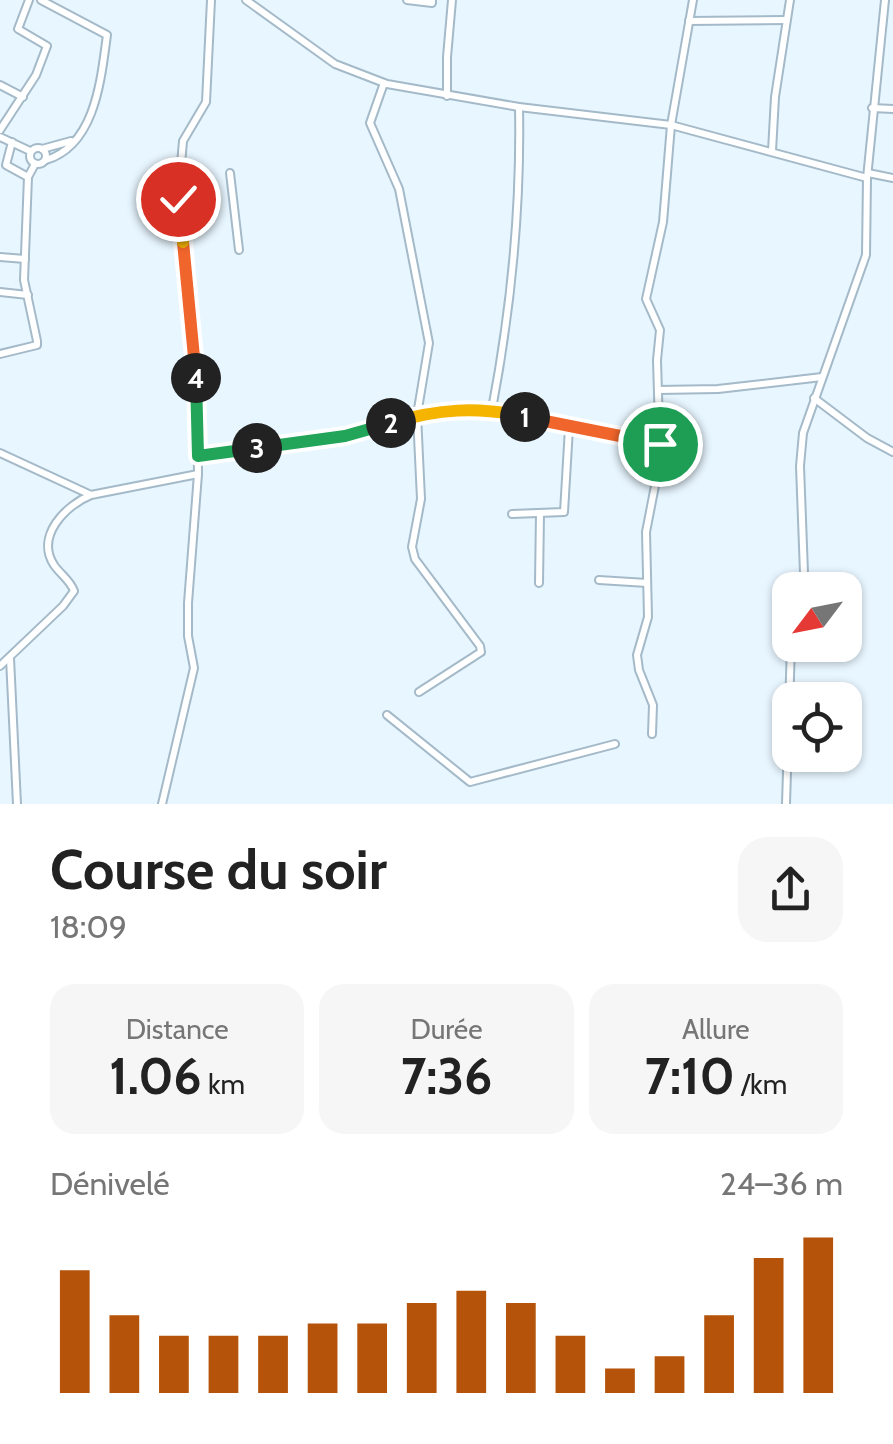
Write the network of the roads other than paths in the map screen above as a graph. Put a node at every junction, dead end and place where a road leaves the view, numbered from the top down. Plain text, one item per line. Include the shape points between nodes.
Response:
1 (28, 0) edge
2 (41, 0) edge
3 (212, 0) edge
4 (246, 0) edge
5 (407, 0) edge
6 (432, 0) edge
7 (452, 0) edge
8 (693, 0) edge
9 (790, 0) edge
10 (886, 0) edge
11 (786, 20) junction
12 (689, 21) junction
13 (384, 82) junction
14 (0, 85) edge
15 (447, 96) junction
16 (23, 97) junction
17 (519, 107) junction
18 (872, 108) junction
19 (893, 109) edge
20 (671, 125) junction
21 (0, 133) edge
22 (72, 141) junction
23 (12, 142) junction
24 (42, 149) junction
25 (30, 151) junction
26 (772, 151) junction
27 (46, 160) junction
28 (35, 164) junction
29 (230, 173) dead end
30 (867, 175) junction
31 (28, 177) junction
32 (893, 178) edge
33 (238, 250) dead end
34 (0, 257) edge
35 (25, 258) junction
36 (0, 292) edge
37 (28, 295) junction
38 (0, 354) edge
39 (824, 377) junction
40 (658, 390) junction
41 (814, 398) junction
42 (492, 410) junction
43 (417, 415) junction
44 (569, 428) junction
45 (660, 444) junction
46 (893, 452) edge
47 (0, 453) edge
48 (198, 456) junction
49 (198, 474) junction
50 (92, 495) junction
51 (540, 513) junction
52 (512, 514) dead end
53 (802, 572) edge
54 (599, 580) dead end
55 (539, 583) dead end
56 (647, 584) junction
57 (10, 657) junction
58 (790, 662) edge
59 (0, 666) edge
60 (419, 692) dead end
61 (388, 716) dead end
62 (652, 734) dead end
63 (615, 744) dead end
64 (16, 804) edge
65 (162, 804) edge
66 (786, 804) edge

1 - 16 street via 18,28 47,46
2 - 22 street via 107,35 98,98
3 - 48 street via 206,102 184,141 178,199
4 - 13 street via 335,64
5 - 6 street
7 - 15 street
8 - 12 street
9 - 11 street
10 - 18 street
11 - 12 street
11 - 26 street
12 - 20 street
13 - 15 street
13 - 43 street via 370,123 399,189 429,343
14 - 16 street
15 - 17 street
16 - 21 street
17 - 20 street
17 - 42 street via 520,193
18 - 19 street
18 - 30 street
20 - 26 street
20 - 40 street via 663,222 646,298 660,330
21 - 23 street
22 - 24 street
22 - 27 street
23 - 25 street
23 - 31 street via 6,165
24 - 25 street
24 - 27 street
25 - 28 street
26 - 30 street
27 - 28 street
28 - 31 street
29 - 33 street
30 - 32 street
30 - 39 street via 866,255
31 - 35 street
34 - 35 street
35 - 37 street
36 - 37 street
37 - 38 street via 37,344
39 - 40 street
39 - 41 street
40 - 45 street
41 - 46 street
41 - 53 street via 800,466
42 - 43 street
42 - 44 street
43 - 48 street via 345,436
43 - 60 street via 421,500 412,548 481,652
44 - 45 street
44 - 51 street via 565,510
45 - 56 street via 648,518
47 - 50 street
48 - 49 street
49 - 50 street
49 - 65 street via 188,603 194,668
50 - 57 street via 69,506 48,539 52,562 74,591
51 - 52 street
51 - 55 street
54 - 56 street
56 - 62 street via 648,617 636,656 653,705
57 - 59 street
57 - 64 street
58 - 66 street
61 - 63 street via 470,782

